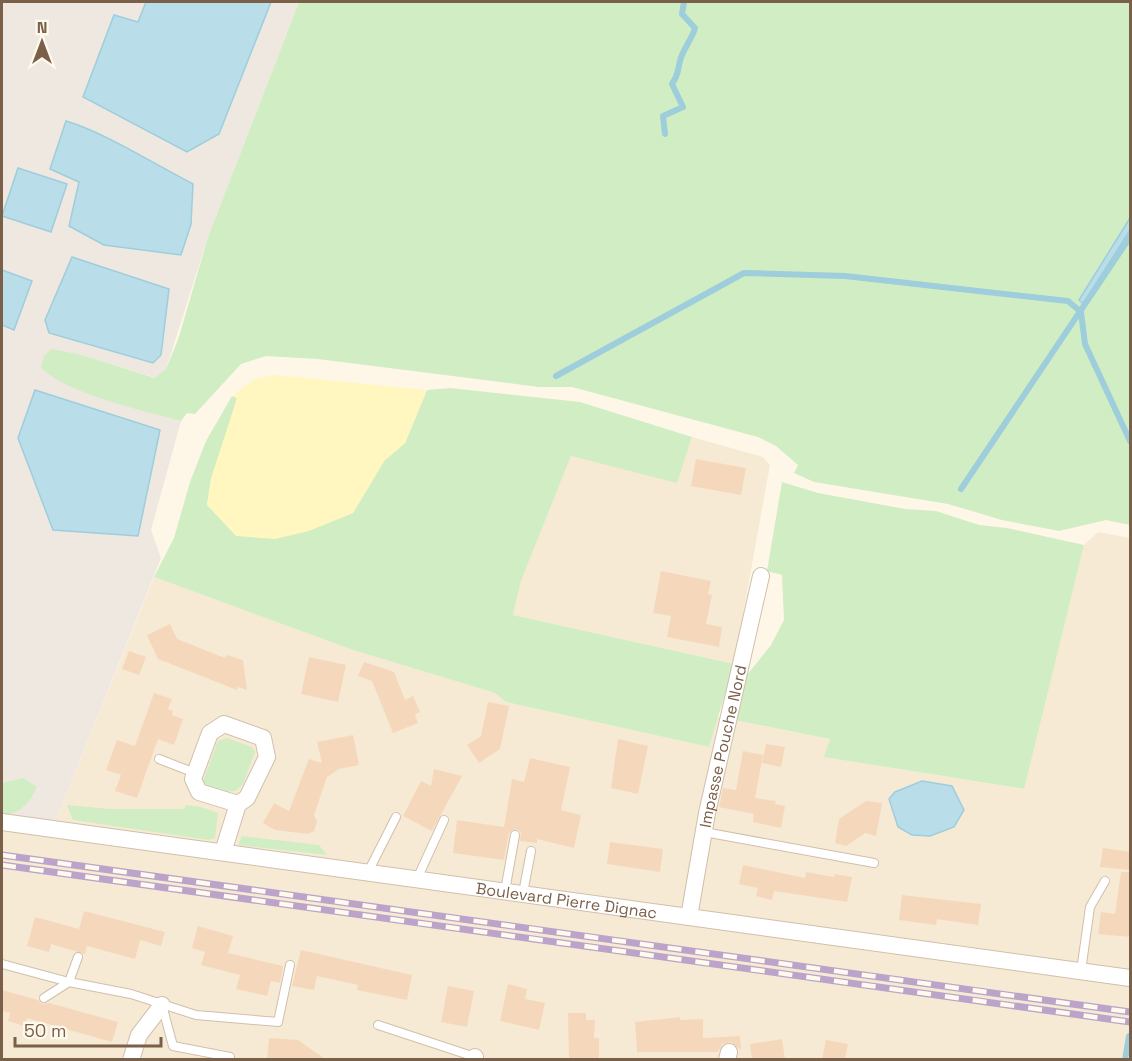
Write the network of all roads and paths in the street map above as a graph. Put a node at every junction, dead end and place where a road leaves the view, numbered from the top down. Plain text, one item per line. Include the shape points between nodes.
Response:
1 (761, 576) dead end
2 (159, 759) dead end
3 (195, 773) junction
4 (238, 804) junction
5 (396, 817) dead end
6 (444, 820) dead end
7 (2, 822) edge
8 (704, 832) junction
9 (515, 835) dead end
10 (531, 851) dead end
11 (223, 852) junction
12 (874, 862) dead end
13 (368, 872) junction
14 (417, 879) junction
15 (1106, 881) dead end
16 (505, 891) junction
17 (523, 893) junction
18 (689, 916) junction
19 (78, 957) dead end
20 (2, 964) edge
21 (290, 965) dead end
22 (1082, 971) junction
23 (1131, 978) edge
24 (69, 982) junction
25 (44, 998) dead end
26 (162, 1005) junction
27 (378, 1025) dead end
28 (230, 1057) dead end
29 (474, 1058) edge
30 (131, 1059) edge

1 - 8 street, Impasse Pouche Nord
2 - 3 lane
3 - 4 street via 193,779 199,792
3 - 4 street via 210,733 224,724 263,738 267,757 247,798
4 - 11 street
5 - 13 lane
6 - 14 lane
7 - 11 street, Boulevard Pierre Dignac
8 - 12 lane
8 - 18 street, Impasse Pouche Nord
9 - 16 lane
10 - 17 lane
11 - 13 street, Boulevard Pierre Dignac
13 - 14 street, Boulevard Pierre Dignac
14 - 16 street, Boulevard Pierre Dignac
15 - 22 lane via 1090,907
16 - 17 street, Boulevard Pierre Dignac
17 - 18 street, Boulevard Pierre Dignac
18 - 22 street, Boulevard Pierre Dignac
19 - 24 lane
20 - 24 lane
21 - 26 lane via 278,1022 196,1015
22 - 23 street, Boulevard Pierre Dignac
24 - 25 lane
24 - 26 lane via 131,994
26 - 28 lane via 173,1046
26 - 30 street via 140,1035
27 - 29 lane

